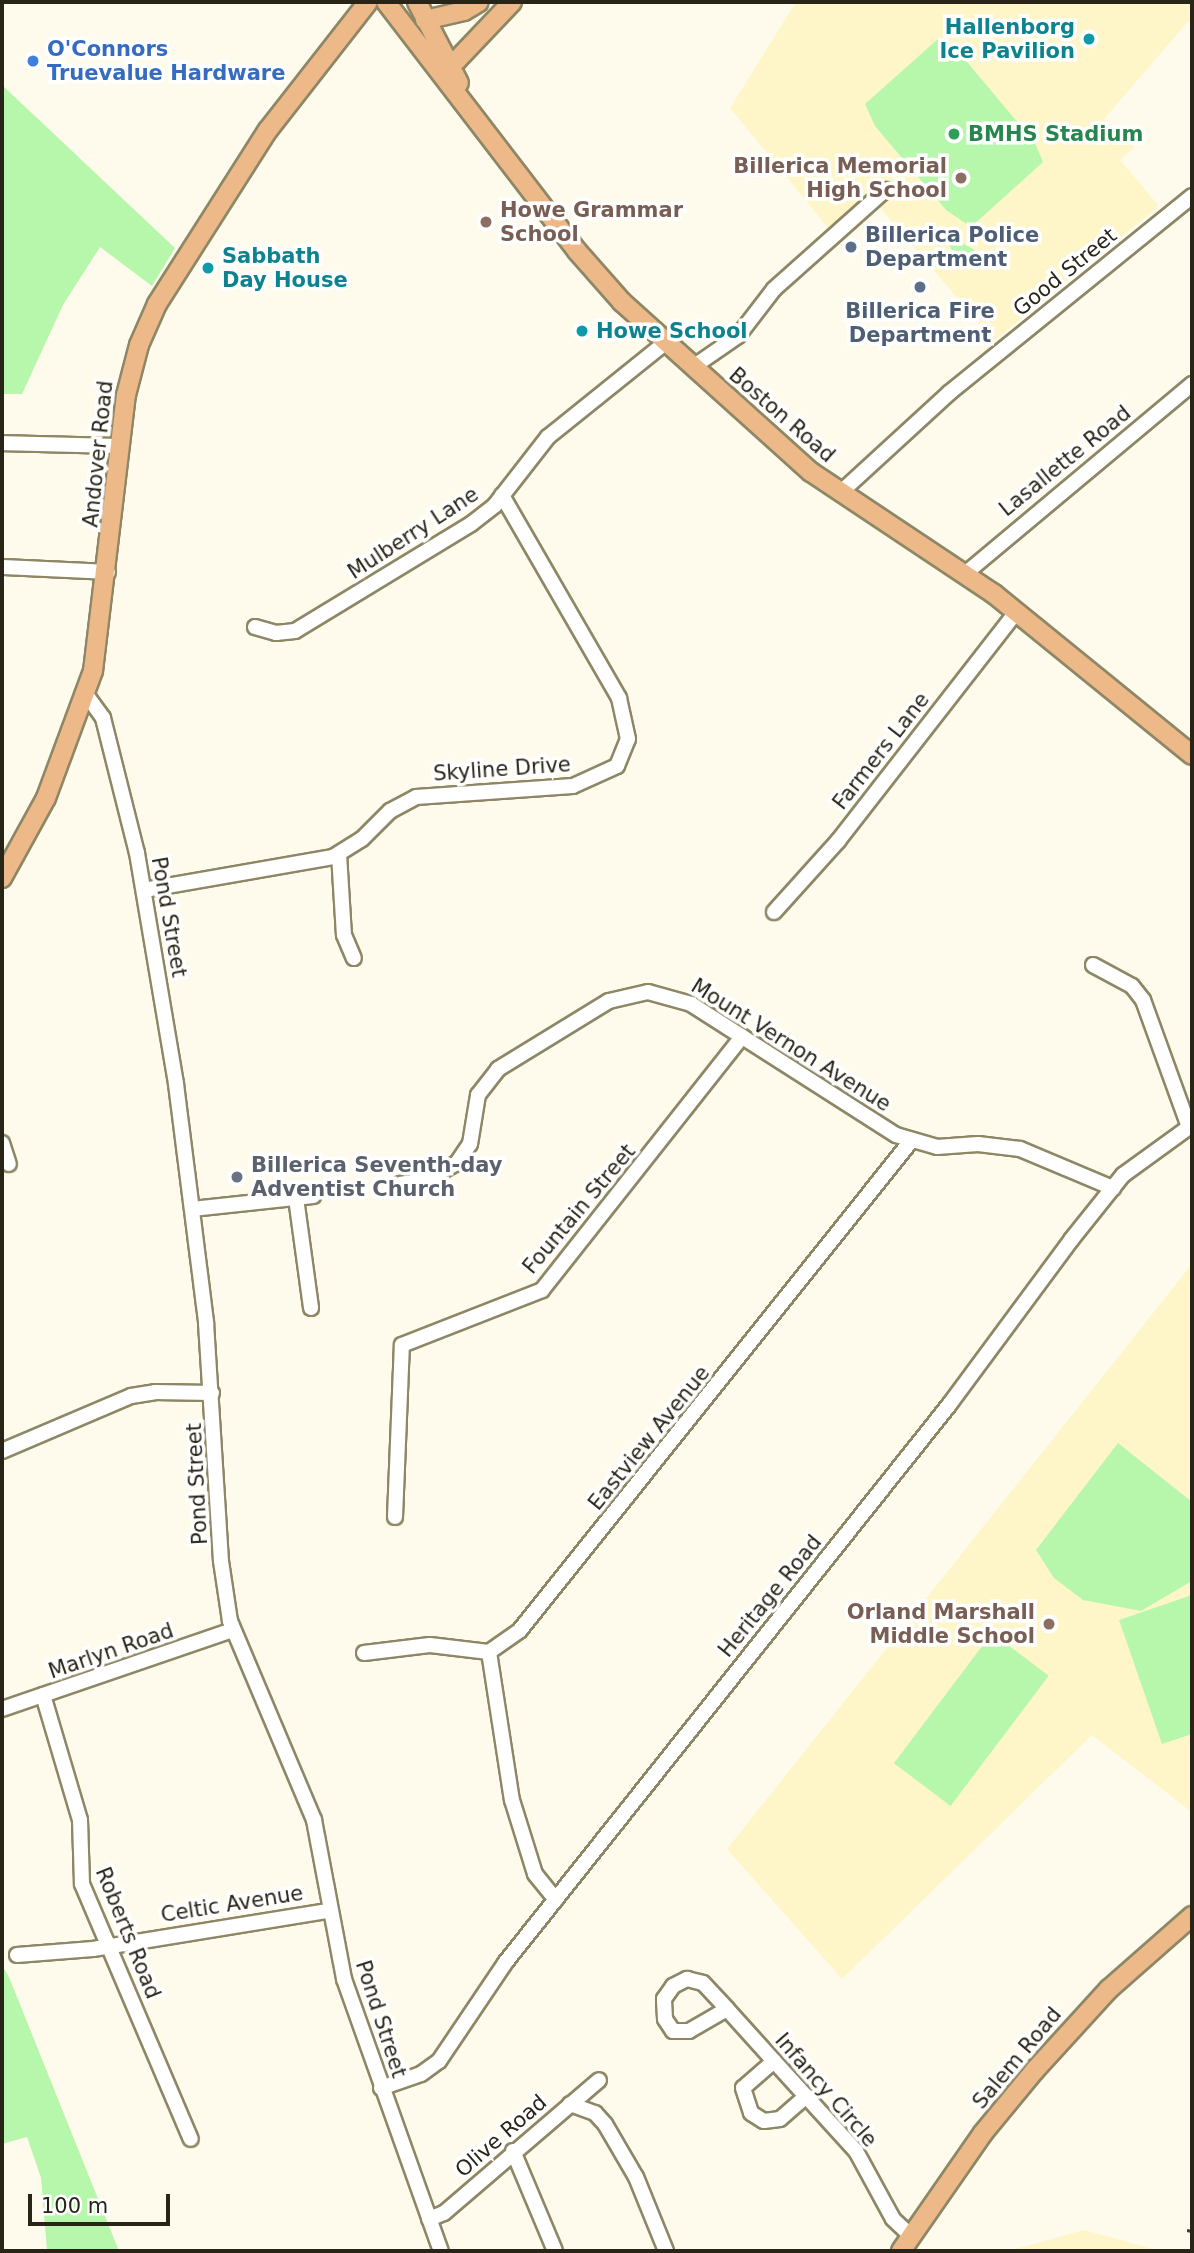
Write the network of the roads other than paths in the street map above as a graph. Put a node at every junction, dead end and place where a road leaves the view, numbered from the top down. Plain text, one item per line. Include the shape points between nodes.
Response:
1 (368, 2) edge
2 (386, 2) edge
3 (417, 2) edge
4 (479, 2) edge
5 (512, 2) edge
6 (425, 20) junction
7 (443, 67) junction
8 (885, 190) dead end
9 (1192, 196) edge
10 (666, 342) junction
11 (693, 367) junction
12 (1192, 384) edge
13 (2, 443) edge
14 (120, 446) junction
15 (840, 493) junction
16 (502, 495) junction
17 (2, 567) edge
18 (108, 572) junction
19 (966, 573) junction
20 (1016, 612) junction
21 (255, 627) dead end
22 (85, 693) junction
23 (1192, 755) edge
24 (339, 854) junction
25 (2, 878) edge
26 (144, 890) junction
27 (774, 912) dead end
28 (354, 958) dead end
29 (1093, 965) dead end
30 (742, 1037) junction
31 (1191, 1126) edge
32 (911, 1141) junction
33 (2, 1143) edge
34 (9, 1164) dead end
35 (400, 1184) dead end
36 (1113, 1188) junction
37 (313, 1196) dead end
38 (296, 1198) junction
39 (192, 1209) junction
40 (311, 1308) dead end
41 (212, 1393) junction
42 (2, 1451) edge
43 (395, 1517) dead end
44 (233, 1630) junction
45 (489, 1651) junction
46 (364, 1653) dead end
47 (43, 1695) junction
48 (2, 1709) edge
49 (556, 1900) junction
50 (328, 1911) junction
51 (1192, 1916) edge
52 (107, 1946) junction
53 (17, 1955) dead end
54 (727, 2009) junction
55 (774, 2061) junction
56 (599, 2080) dead end
57 (381, 2088) junction
58 (806, 2096) junction
59 (570, 2104) junction
60 (191, 2139) dead end
61 (513, 2151) junction
62 (429, 2219) junction
63 (906, 2244) edge
64 (441, 2251) edge
65 (555, 2251) edge
66 (666, 2251) edge

1 - 14 main road, Andover Road via 291,97 157,304 131,366
2 - 7 main road, Boston Road
3 - 6 main road
4 - 6 main road via 464,11
5 - 7 main road
6 - 7 main road
7 - 10 main road, Boston Road via 481,127 605,285
8 - 11 street via 774,289 738,337
9 - 15 street, Good Street via 949,393
10 - 11 main road, Boston Road
10 - 16 street, Mulberry Lane via 548,438
11 - 15 main road, Boston Road
12 - 19 street, Lasallette Road
13 - 14 street
14 - 18 main road, Andover Road
15 - 19 main road, Boston Road
16 - 21 street, Mulberry Lane via 454,536 295,631 276,633
16 - 24 street, Skyline Drive via 619,698 627,726 626,750 607,774 573,786 411,799
17 - 18 street
18 - 22 main road, Andover Road via 93,671
19 - 20 main road, Boston Road
20 - 23 main road, Boston Road
20 - 27 street, Farmers Lane via 838,841
22 - 25 main road, Andover Road via 46,798
22 - 26 street, Pond Street via 103,718
24 - 26 street, Skyline Drive
24 - 28 street via 344,935
26 - 39 street, Pond Street
29 - 31 street via 1132,986 1143,1000
30 - 32 street, Mount Vernon Avenue
30 - 35 street, Mount Vernon Avenue via 675,996 623,994 498,1069 478,1095 470,1144 457,1163 426,1180
30 - 43 street, Fountain Street via 542,1290 402,1345
31 - 36 street, Heritage Road via 1123,1175
32 - 36 street, Mount Vernon Avenue via 937,1147 978,1144 1020,1149
32 - 45 street, Eastview Avenue via 560,1582 520,1630
33 - 34 street
36 - 49 street, Heritage Road via 950,1405
37 - 38 street
38 - 39 street
38 - 40 street
39 - 41 street, Pond Street
41 - 42 street via 131,1396
41 - 44 street, Pond Street via 221,1561
44 - 47 street, Marlyn Road
44 - 50 street, Pond Street via 314,1820
45 - 46 street via 430,1645
45 - 49 street via 512,1800 534,1874
47 - 48 street, Marlyn Road
47 - 52 street, Roberts Road via 80,1820 82,1884
49 - 57 street, Heritage Road via 505,1963 439,2061 421,2074
50 - 52 street, Celtic Avenue
50 - 57 street, Pond Street via 344,1979
51 - 63 main road, Salem Road via 1109,1989 1035,2070 983,2133
52 - 53 street, Celtic Avenue
52 - 60 street, Roberts Road
54 - 54 street, Infancy Circle via 689,2031 673,2031 665,2019 664,1999 673,1986 687,1979 703,1983
54 - 55 street, Infancy Circle
55 - 58 street, Infancy Circle
55 - 58 street via 743,2088 751,2113 772,2121
56 - 59 street, Olive Road
57 - 62 street, Pond Street
58 - 63 street, Infancy Circle via 856,2151
59 - 61 street, Olive Road
59 - 66 street via 595,2113 605,2124 636,2177
61 - 62 street, Olive Road via 444,2213
61 - 65 street
62 - 64 street, Pond Street

